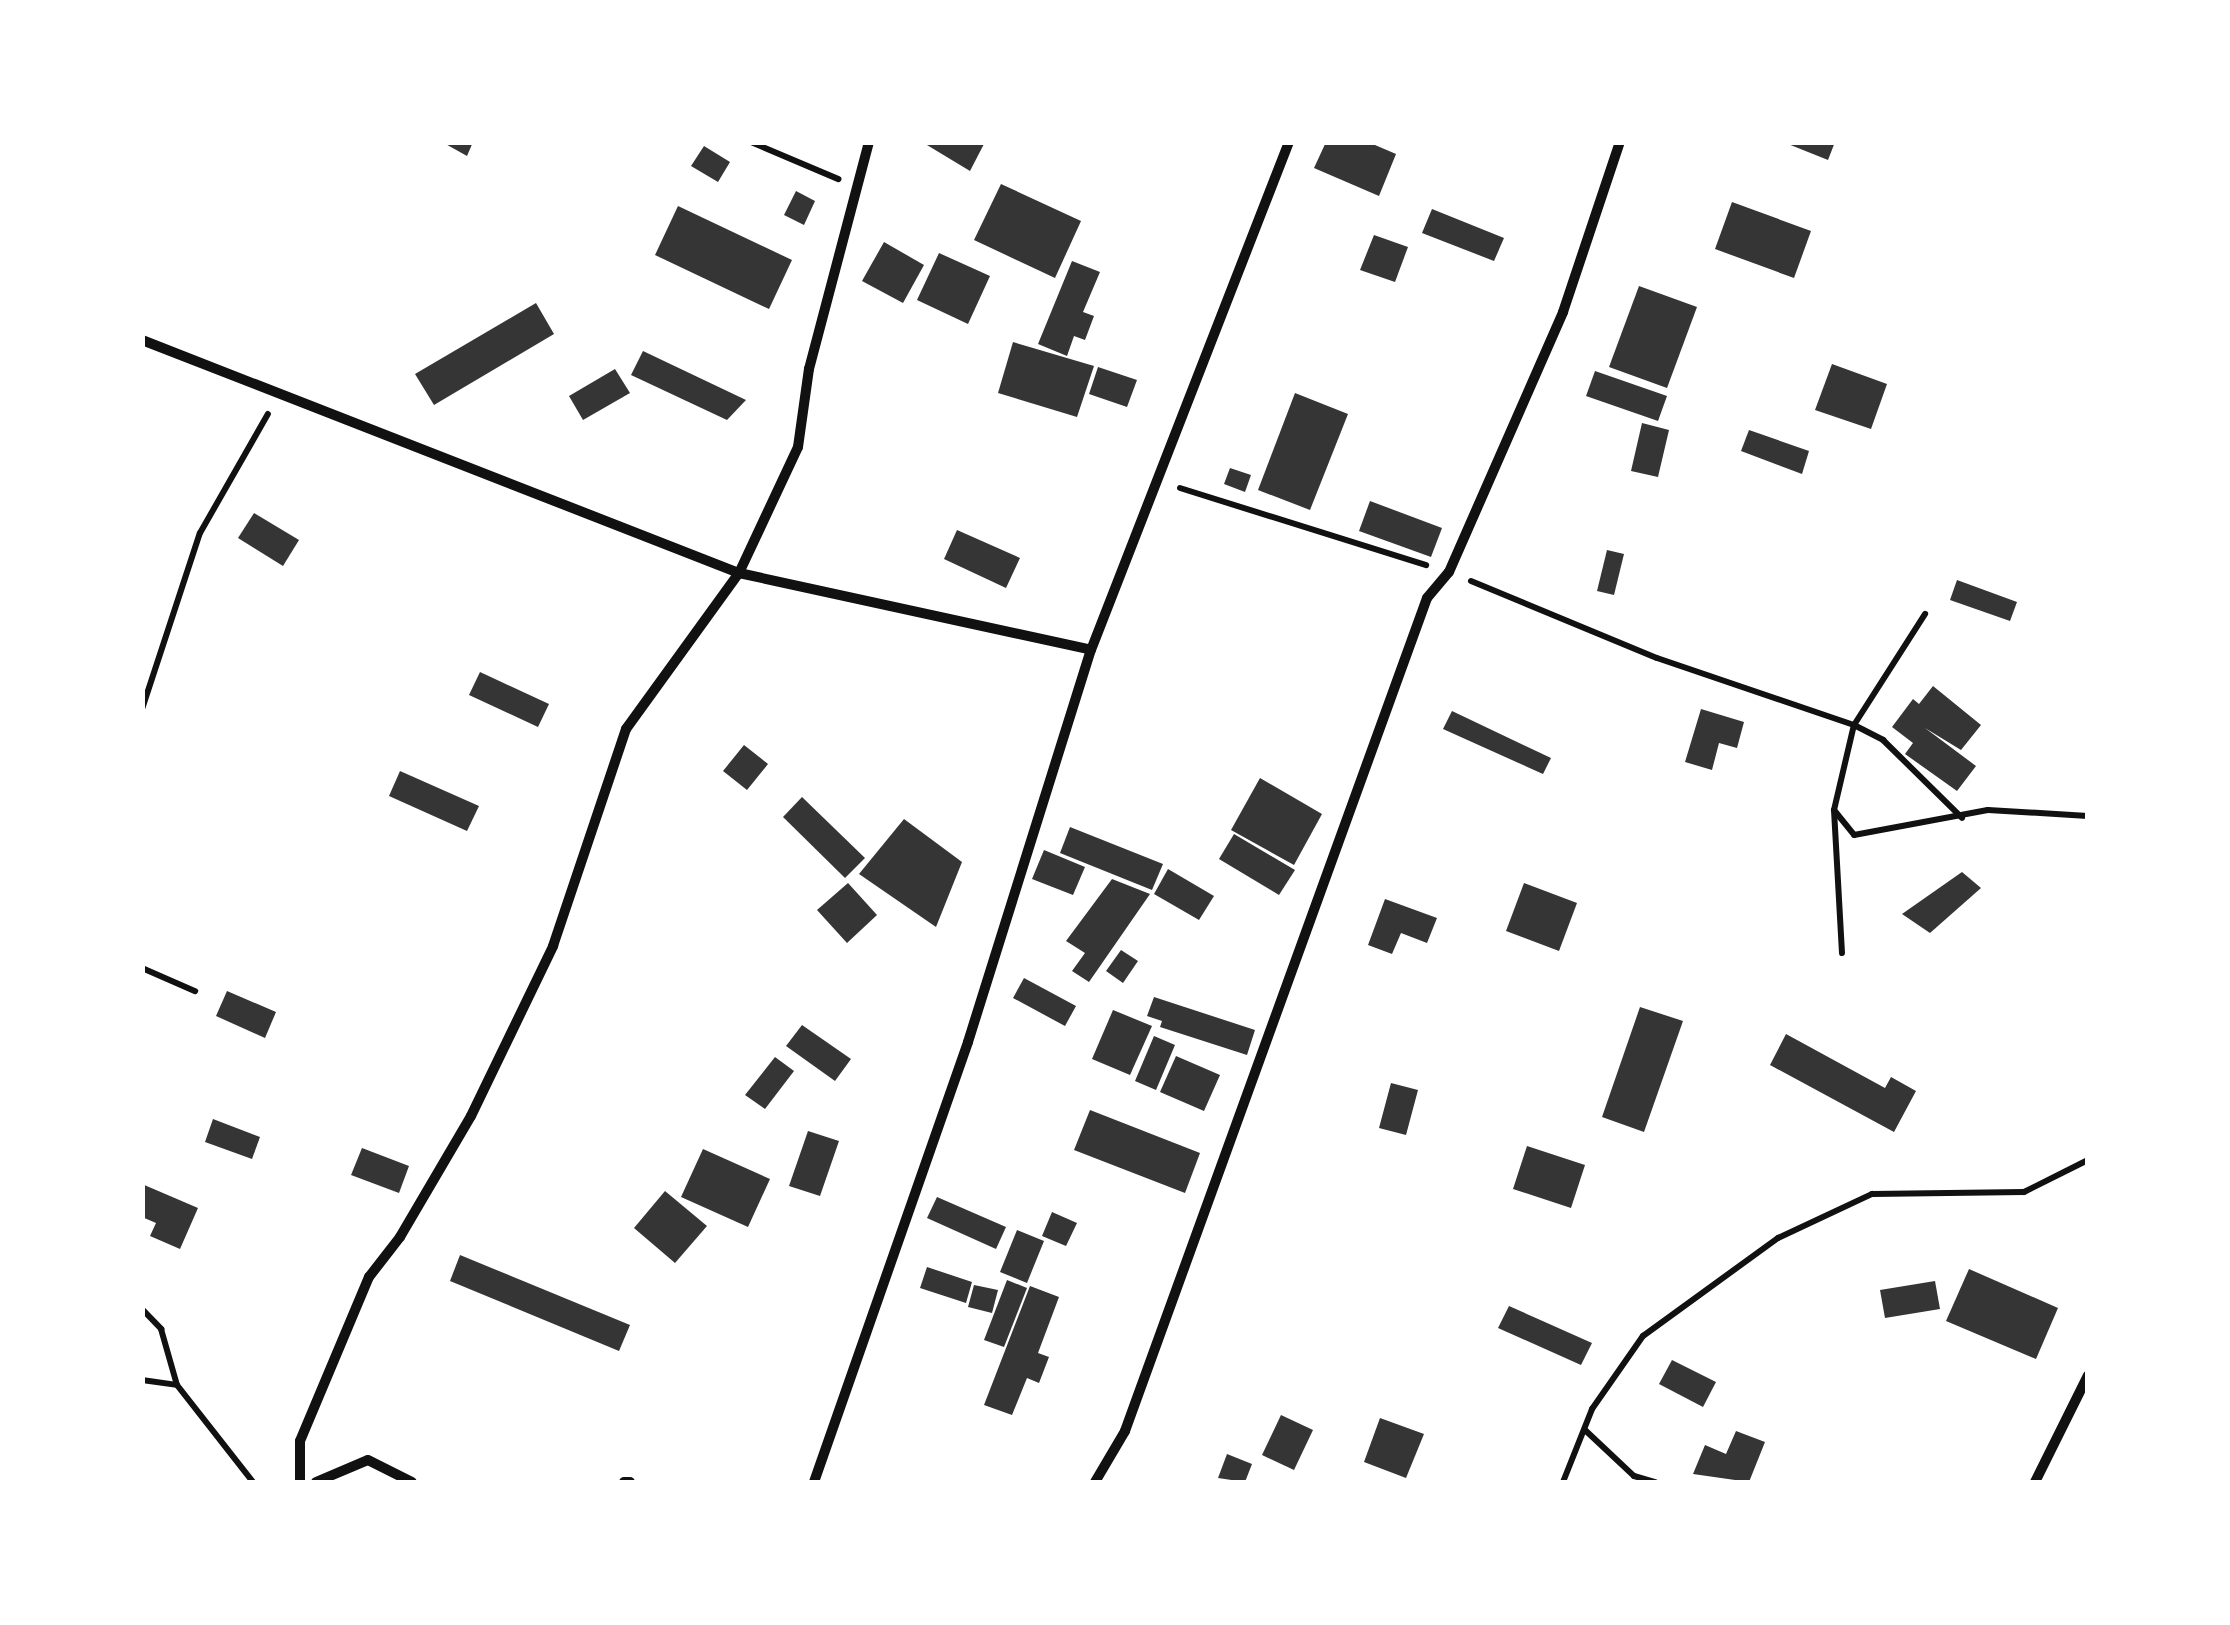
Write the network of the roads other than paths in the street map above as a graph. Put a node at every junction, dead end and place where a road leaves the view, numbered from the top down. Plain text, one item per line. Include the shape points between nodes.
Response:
1 (869, 142) edge
2 (1289, 142) edge
3 (1620, 142) edge
4 (142, 340) edge
5 (738, 573) junction
6 (1091, 650) junction
7 (2088, 1375) edge
8 (300, 1482) edge
9 (316, 1482) edge
10 (412, 1482) edge
11 (814, 1482) edge
12 (1095, 1482) edge
13 (2035, 1482) edge

1 - 5 street via 809,369 798,448
2 - 6 street
3 - 12 street via 1562,312 1449,572 1427,598 1125,1431
4 - 5 street
5 - 6 street
5 - 8 street via 626,729 553,946 470,1116 400,1238 369,1277 300,1440
6 - 11 street via 968,1042
7 - 13 street
9 - 10 street via 368,1460

